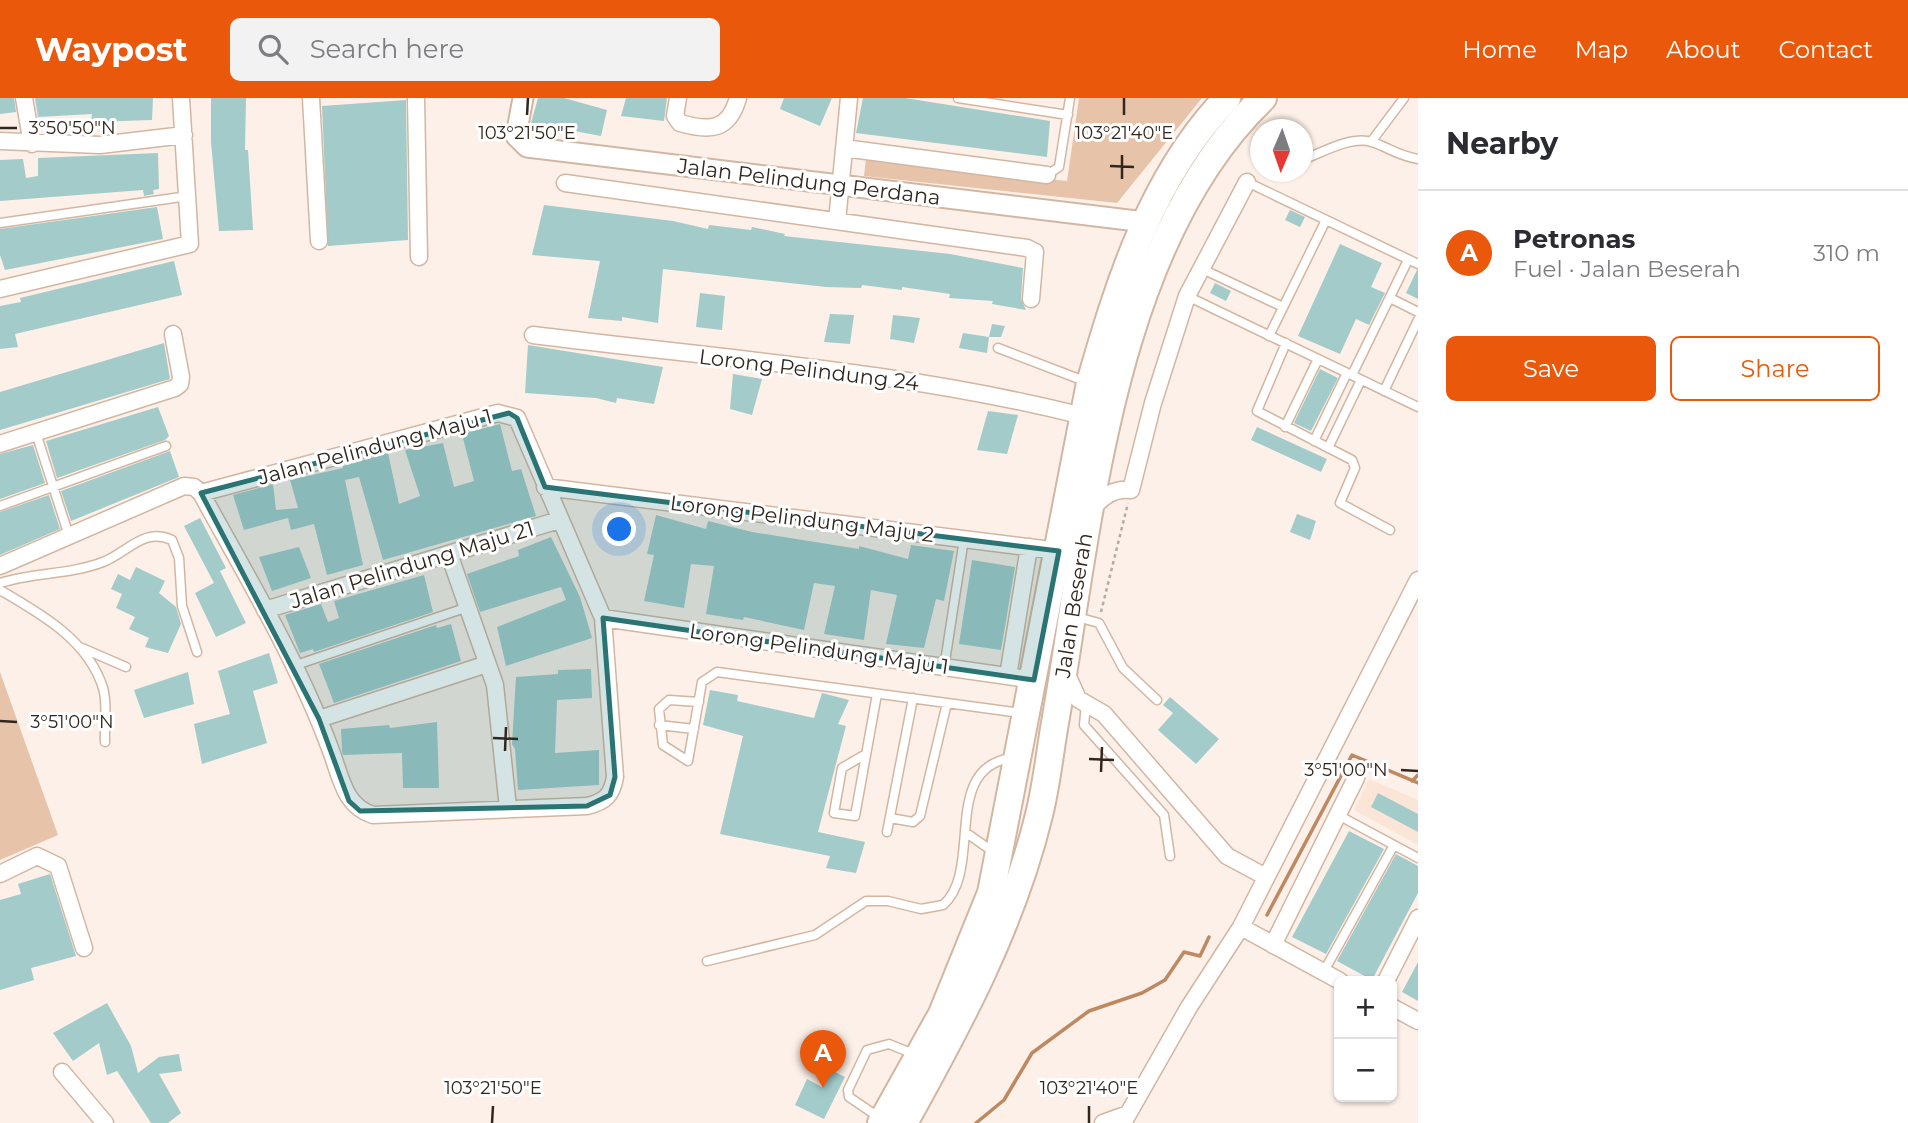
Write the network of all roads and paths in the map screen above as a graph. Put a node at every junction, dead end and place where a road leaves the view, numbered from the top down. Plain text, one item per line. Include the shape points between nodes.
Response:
1 (24, 98) edge
2 (181, 98) edge
3 (310, 98) edge
4 (416, 98) edge
5 (523, 98) edge
6 (678, 98) edge
7 (738, 98) edge
8 (849, 98) edge
9 (958, 98) edge
10 (1070, 98) edge
11 (1227, 98) edge
12 (1263, 98) edge
13 (1404, 98) edge
14 (1068, 116) junction
15 (184, 135) junction
16 (0, 141) edge
17 (1371, 142) junction
18 (32, 144) junction
19 (844, 148) junction
20 (1313, 156) edge
21 (1418, 159) edge
22 (1047, 175) joint
23 (1247, 182) joint
24 (565, 183) dead end
25 (840, 187) junction
26 (188, 196) junction
27 (1326, 220) junction
28 (836, 222) junction
29 (1145, 222) junction
30 (0, 223) edge
31 (319, 242) dead end
32 (419, 257) dead end
33 (1408, 260) junction
34 (1418, 264) edge
35 (1200, 267) junction
36 (0, 289) edge
37 (1187, 296) junction
38 (1031, 299) dead end
39 (1390, 299) junction
40 (1283, 307) junction
41 (1418, 312) edge
42 (1418, 320) edge
43 (173, 334) dead end
44 (533, 335) dead end
45 (1269, 335) junction
46 (1286, 343) junction
47 (998, 348) dead end
48 (1318, 359) junction
49 (1350, 374) junction
50 (1362, 380) junction
51 (1090, 383) junction
52 (1384, 391) junction
53 (1418, 407) edge
54 (1083, 416) junction
55 (1285, 427) junction
56 (36, 433) junction
57 (1314, 441) junction
58 (0, 444) edge
59 (166, 446) dead end
60 (1328, 448) junction
61 (1100, 453) junction
62 (52, 487) junction
63 (545, 487) junction
64 (1126, 489) junction
65 (201, 493) junction
66 (0, 506) edge
67 (1090, 510) junction
68 (559, 520) junction
69 (1390, 530) dead end
70 (69, 536) junction
71 (964, 540) junction
72 (1029, 548) junction
73 (1059, 551) junction
74 (449, 554) junction
75 (0, 566) edge
76 (1418, 580) edge
77 (0, 583) edge
78 (0, 590) edge
79 (468, 607) junction
80 (265, 610) junction
81 (603, 618) junction
82 (1086, 620) junction
83 (82, 648) junction
84 (197, 652) dead end
85 (488, 664) junction
86 (293, 666) junction
87 (126, 667) dead end
88 (944, 668) junction
89 (1064, 668) junction
90 (1008, 676) junction
91 (1034, 680) junction
92 (877, 694) junction
93 (913, 698) junction
94 (1157, 700) dead end
95 (1082, 701) junction
96 (699, 702) junction
97 (947, 703) junction
98 (1028, 714) junction
99 (1056, 718) junction
100 (319, 719) junction
101 (659, 725) junction
102 (694, 729) junction
103 (105, 742) dead end
104 (1051, 747) junction
105 (866, 754) junction
106 (1019, 758) junction
107 (1356, 778) dead end
108 (508, 808) junction
109 (1338, 815) junction
110 (890, 818) junction
111 (887, 832) dead end
112 (965, 832) junction
113 (1394, 845) junction
114 (1000, 856) junction
115 (1170, 856) dead end
116 (1418, 858) edge
117 (0, 874) edge
118 (1266, 877) junction
119 (1418, 918) edge
120 (1241, 927) junction
121 (1273, 944) junction
122 (84, 948) dead end
123 (707, 961) dead end
124 (1323, 973) junction
125 (1389, 976) edge
126 (1334, 978) edge
127 (1397, 1010) edge
128 (1418, 1021) edge
129 (918, 1056) junction
130 (62, 1072) dead end
131 (1126, 1119) edge
132 (899, 1120) edge
133 (105, 1123) edge
134 (1103, 1123) edge

1 - 18 street
2 - 15 street
3 - 31 street
4 - 32 street
5 - 25 street, Jalan Pelindung Perdana via 516,136 527,147
6 - 7 street via 675,116 680,123 701,127 726,123
8 - 19 street
9 - 14 lane
10 - 14 lane
11 - 29 highway, Jalan Beserah via 1169,175
12 - 61 highway, Jalan Beserah via 1229,133 1176,216 1134,326
13 - 17 lane
14 - 22 lane via 1059,167
15 - 18 street via 100,145
15 - 26 street
16 - 18 street
17 - 20 lane via 1348,143
17 - 21 lane
19 - 22 street, Jalan Pelindung Perdana
19 - 25 street
23 - 27 lane
23 - 35 street
24 - 28 street, Jalan Pelindung Perdana
25 - 28 street
25 - 29 street, Jalan Pelindung Perdana
26 - 30 lane
26 - 36 street via 190,244
27 - 33 lane
27 - 40 lane
28 - 38 street, Jalan Pelindung Perdana via 1027,248 1035,252
29 - 51 highway, Jalan Beserah
33 - 34 lane
33 - 39 lane
35 - 37 street
35 - 40 lane
37 - 45 lane
37 - 64 street
39 - 41 lane
39 - 49 lane
40 - 45 lane
42 - 52 lane
43 - 56 street via 180,384
44 - 54 street, Lorong Pelindung 24 via 931,384
45 - 46 lane
46 - 48 lane
46 - 55 lane via 1257,411
47 - 51 lane
48 - 49 lane
48 - 55 lane
49 - 50 lane
49 - 57 lane
50 - 52 lane
50 - 60 lane
51 - 54 highway, Jalan Beserah
52 - 53 lane
54 - 73 highway, Jalan Beserah
55 - 57 lane
56 - 58 street
56 - 62 lane
57 - 60 lane
59 - 62 lane
60 - 69 lane via 1355,463 1340,499 1342,507
61 - 64 street via 1109,476
61 - 67 highway, Jalan Beserah
62 - 66 lane
62 - 70 lane
63 - 65 street, Jalan Pelindung Maju 1 via 517,418 498,413
63 - 68 street
63 - 71 street, Lorong Pelindung Maju 2
64 - 67 street via 1103,498
64 - 82 path
65 - 70 street via 184,486
65 - 80 street
67 - 82 highway, Jalan Beserah
68 - 74 street, Jalan Pelindung Maju 21
68 - 81 street
70 - 75 street
71 - 72 street, Lorong Pelindung Maju 2
71 - 88 lane
72 - 73 street, Lorong Pelindung Maju 2
72 - 90 street
73 - 91 highway, Jalan Beserah
74 - 79 street
74 - 80 street, Jalan Pelindung Maju 21
76 - 118 street
77 - 84 lane via 87,567 159,534 172,540 179,558 182,606
78 - 83 lane
79 - 85 street
79 - 86 lane
80 - 86 street
81 - 88 street, Lorong Pelindung Maju 1
81 - 108 street via 615,777 610,795 587,806
82 - 89 highway, Jalan Beserah
82 - 94 lane via 1123,668
83 - 87 lane
83 - 103 lane via 104,690
85 - 100 street
85 - 108 street via 499,708
86 - 100 street
88 - 90 street, Lorong Pelindung Maju 1
89 - 95 street
89 - 99 highway, Jalan Beserah
90 - 91 street, Lorong Pelindung Maju 1
91 - 98 highway, Jalan Beserah
92 - 93 lane
92 - 96 lane via 717,672 702,682
92 - 105 lane
93 - 97 lane
93 - 110 lane
95 - 104 street via 1063,717
95 - 115 lane via 1084,725 1164,815
95 - 118 street via 1104,714 1227,856
96 - 101 lane via 662,703
96 - 102 lane
97 - 98 lane
97 - 110 lane via 920,816 913,822
98 - 99 highway
98 - 106 highway, Jalan Beserah
99 - 104 highway, Jalan Beserah
100 - 108 street via 349,801 360,811 373,815
101 - 102 lane
101 - 102 lane via 663,746 688,761
104 - 132 highway, Jalan Beserah via 1040,812 1001,937 954,1033
105 - 105 lane via 855,816 834,813 842,768
106 - 112 lane via 996,760 981,772 972,792
106 - 114 highway
107 - 109 street
109 - 113 lane
109 - 121 street
110 - 111 lane
112 - 114 lane
112 - 123 lane via 955,888 937,908 866,901 816,935
113 - 116 lane
113 - 124 lane
114 - 129 highway via 966,959
117 - 122 street via 37,856 58,866
118 - 120 street
119 - 125 street
120 - 121 street
120 - 131 street via 1189,1007
121 - 124 street
124 - 126 street
127 - 128 street
129 - 132 highway
129 - 132 lane via 879,1044 867,1050 848,1090 849,1097
130 - 133 street
131 - 134 street

